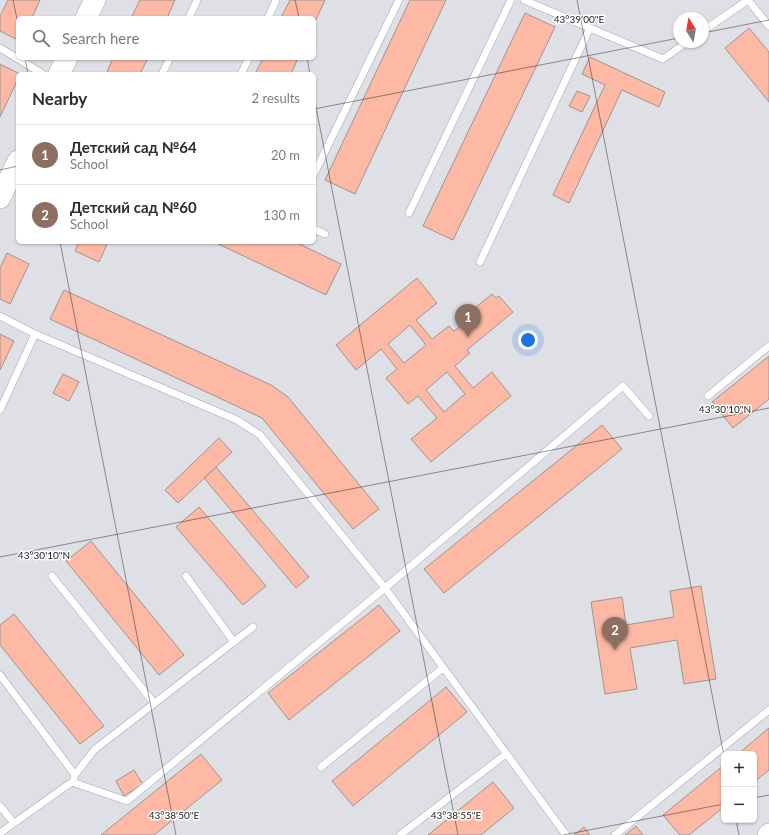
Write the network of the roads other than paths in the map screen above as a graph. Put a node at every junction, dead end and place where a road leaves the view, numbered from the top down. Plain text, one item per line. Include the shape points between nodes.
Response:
1 (95, 0) edge
2 (197, 0) edge
3 (276, 0) edge
4 (399, 0) edge
5 (511, 0) edge
6 (524, 0) edge
7 (748, 0) edge
8 (87, 16) edge
9 (190, 16) edge
10 (269, 16) edge
11 (769, 26) edge
12 (709, 27) edge
13 (590, 28) junction
14 (0, 48) edge
15 (678, 48) edge
16 (16, 58) edge
17 (20, 60) edge
18 (66, 60) edge
19 (169, 60) edge
20 (248, 60) edge
21 (40, 72) edge
22 (61, 72) edge
23 (163, 72) edge
24 (242, 72) edge
25 (16, 165) edge
26 (316, 170) edge
27 (0, 198) edge
28 (409, 213) dead end
29 (316, 230) edge
30 (325, 234) dead end
31 (480, 262) dead end
32 (0, 316) edge
33 (35, 334) junction
34 (769, 346) edge
35 (708, 396) dead end
36 (0, 410) edge
37 (649, 416) dead end
38 (52, 576) dead end
39 (186, 576) dead end
40 (385, 588) junction
41 (253, 627) dead end
42 (234, 642) junction
43 (443, 668) junction
44 (0, 675) edge
45 (154, 703) junction
46 (769, 710) edge
47 (506, 754) junction
48 (321, 767) dead end
49 (75, 775) junction
50 (72, 782) junction
51 (0, 806) edge
52 (14, 823) junction
53 (0, 833) edge
54 (400, 835) edge
55 (566, 835) edge
56 (615, 835) edge

1 - 8 street
2 - 9 lane
3 - 10 lane
4 - 26 lane
5 - 28 lane
6 - 13 lane
7 - 11 lane
7 - 12 lane
13 - 15 lane via 663,58
13 - 31 lane
14 - 16 lane
17 - 21 lane
18 - 22 street
19 - 23 lane
20 - 24 lane
25 - 27 street
29 - 30 lane
32 - 33 lane
33 - 36 lane
33 - 40 lane via 236,420 260,436
34 - 35 lane
37 - 40 lane via 622,386
38 - 45 lane
39 - 42 lane
40 - 43 lane
40 - 50 lane via 127,801
41 - 42 lane
42 - 45 lane
43 - 47 lane
43 - 48 lane
44 - 49 lane
45 - 49 lane via 94,750
46 - 56 lane
47 - 54 lane
47 - 55 lane
49 - 50 lane
50 - 52 lane
51 - 52 lane
52 - 53 lane

